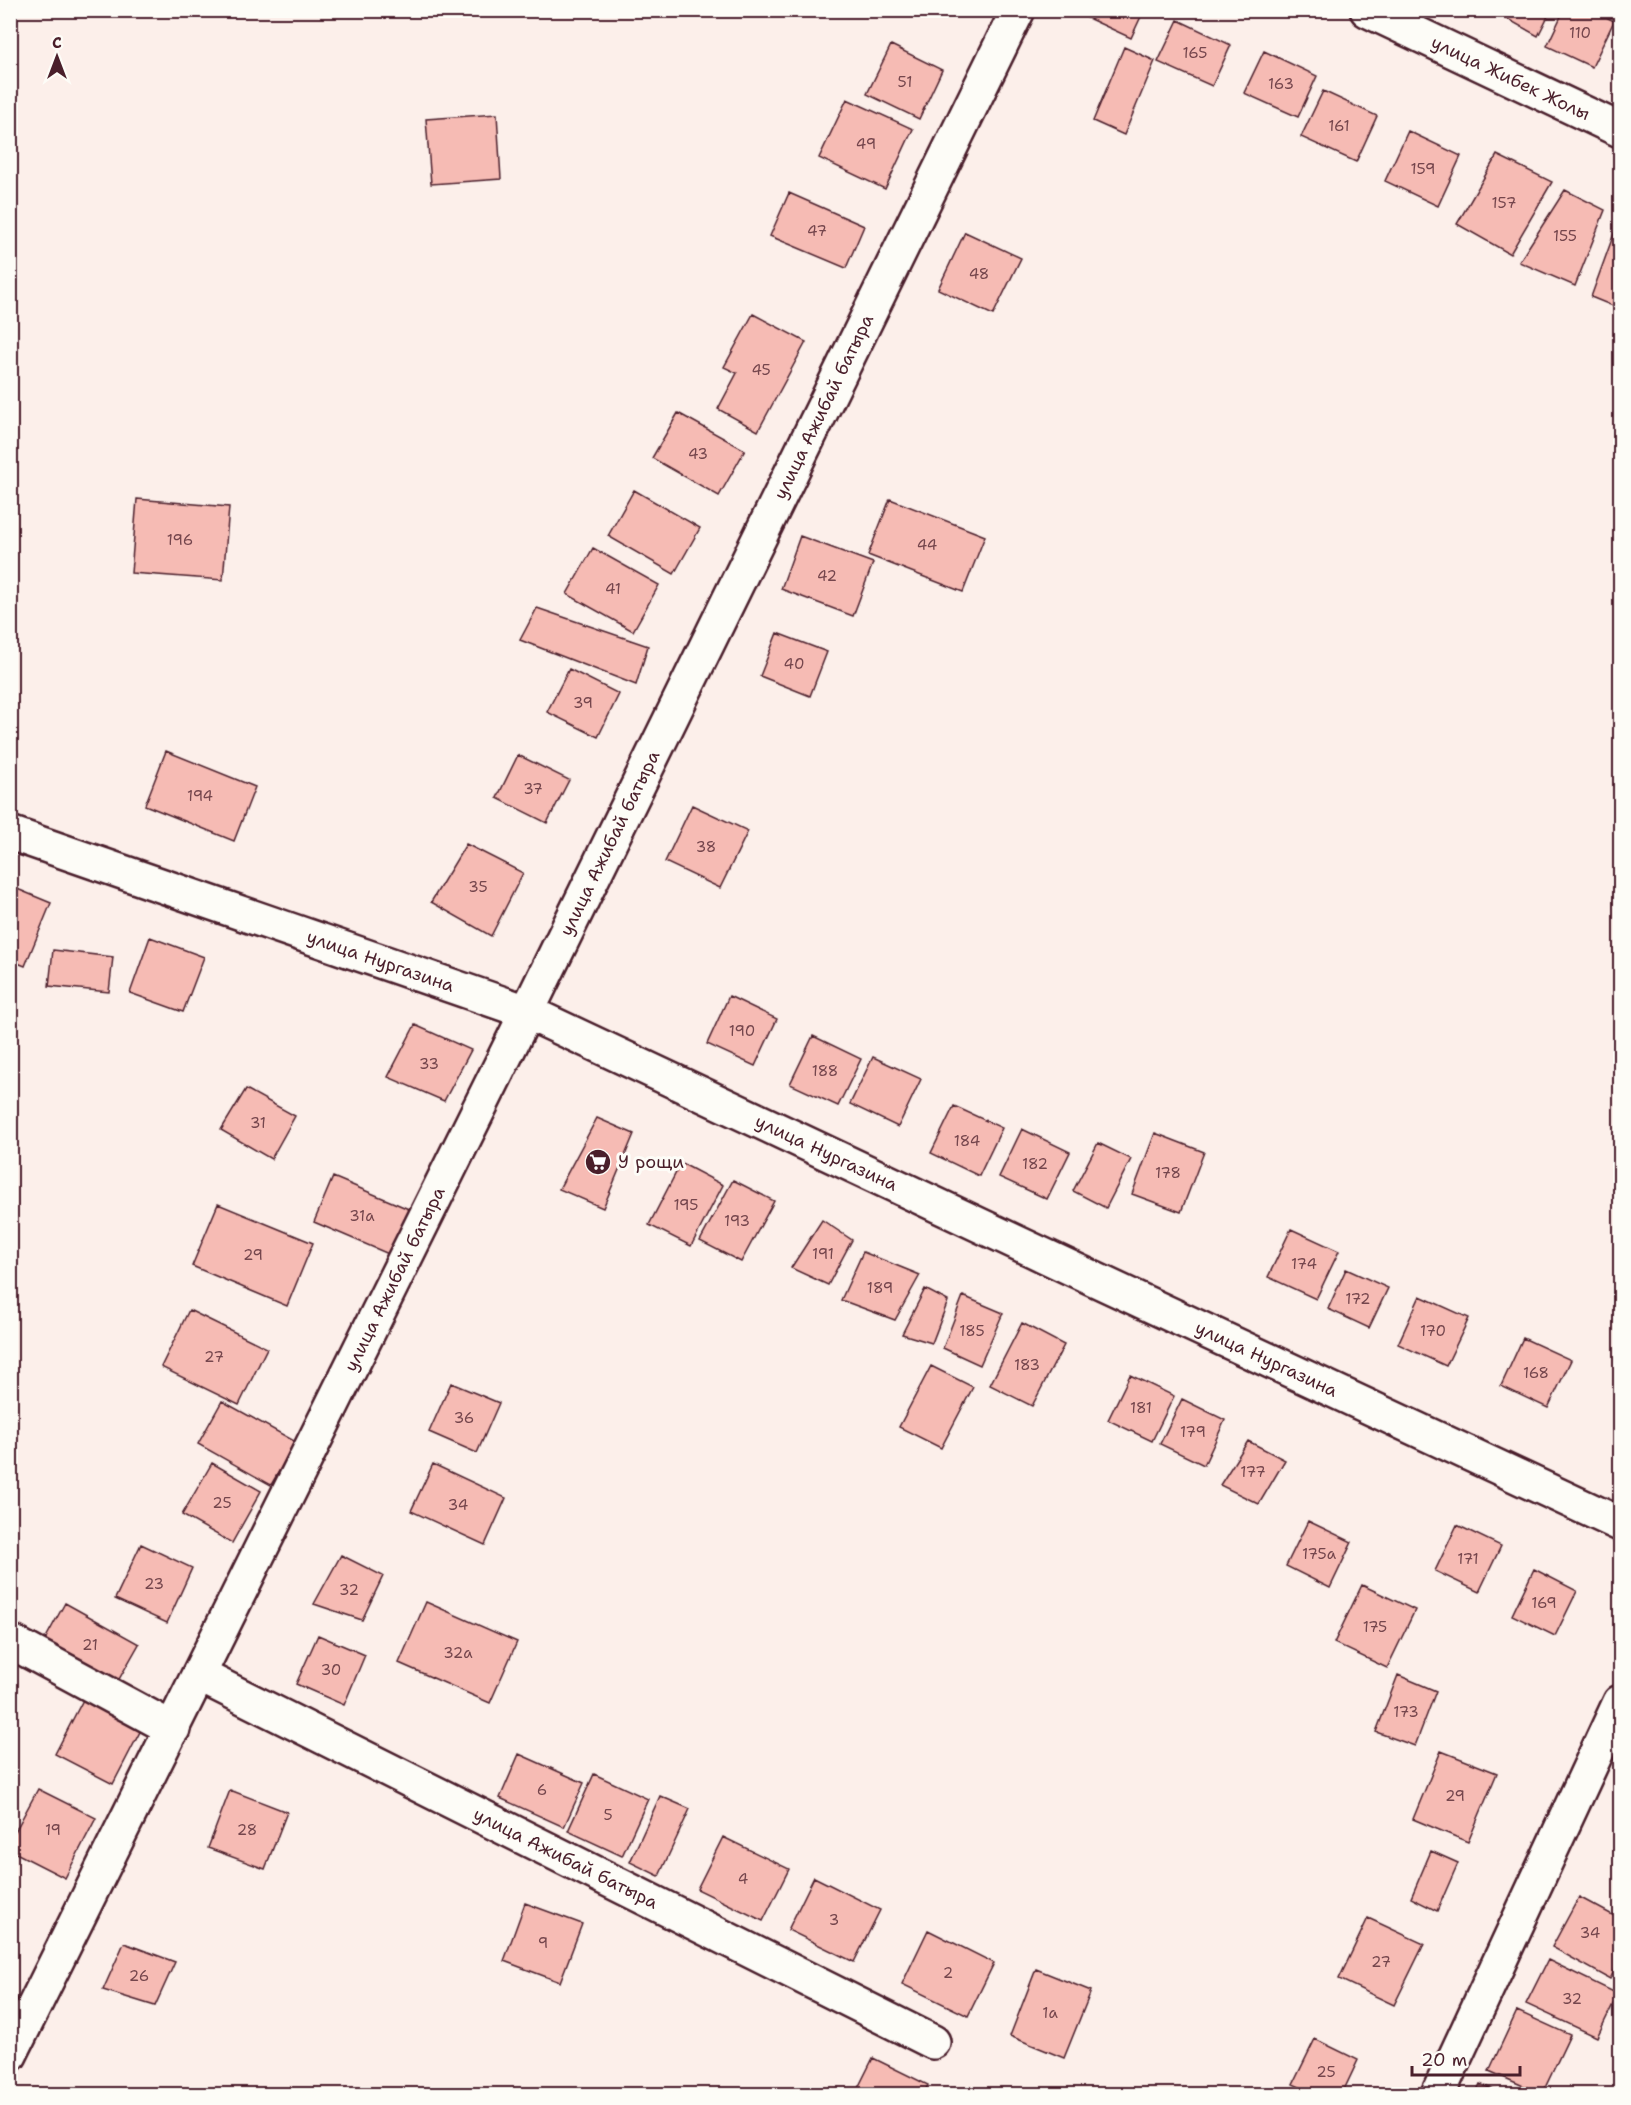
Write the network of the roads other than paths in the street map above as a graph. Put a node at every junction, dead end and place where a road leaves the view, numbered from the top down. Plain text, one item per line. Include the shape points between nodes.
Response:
1 (1018, 10) edge
2 (1367, 10) edge
3 (1620, 130) edge
4 (10, 833) edge
5 (527, 1011) junction
6 (1620, 1524) edge
7 (10, 1641) edge
8 (199, 1675) junction
9 (1620, 1702) edge
10 (173, 1729) junction
11 (933, 2042) dead end
12 (10, 2055) edge
13 (1438, 2094) edge

1 - 5 street, улица Ажибай батыра
2 - 3 street, улица Жибек Жолы
4 - 5 street, улица Нургазина
5 - 6 street, улица Нургазина
5 - 8 street, улица Ажибай батыра
7 - 10 street
8 - 10 street, улица Ажибай батыра
8 - 11 street, улица Ажибай батыра
9 - 13 street
10 - 12 street, улица Ажибай батыра

